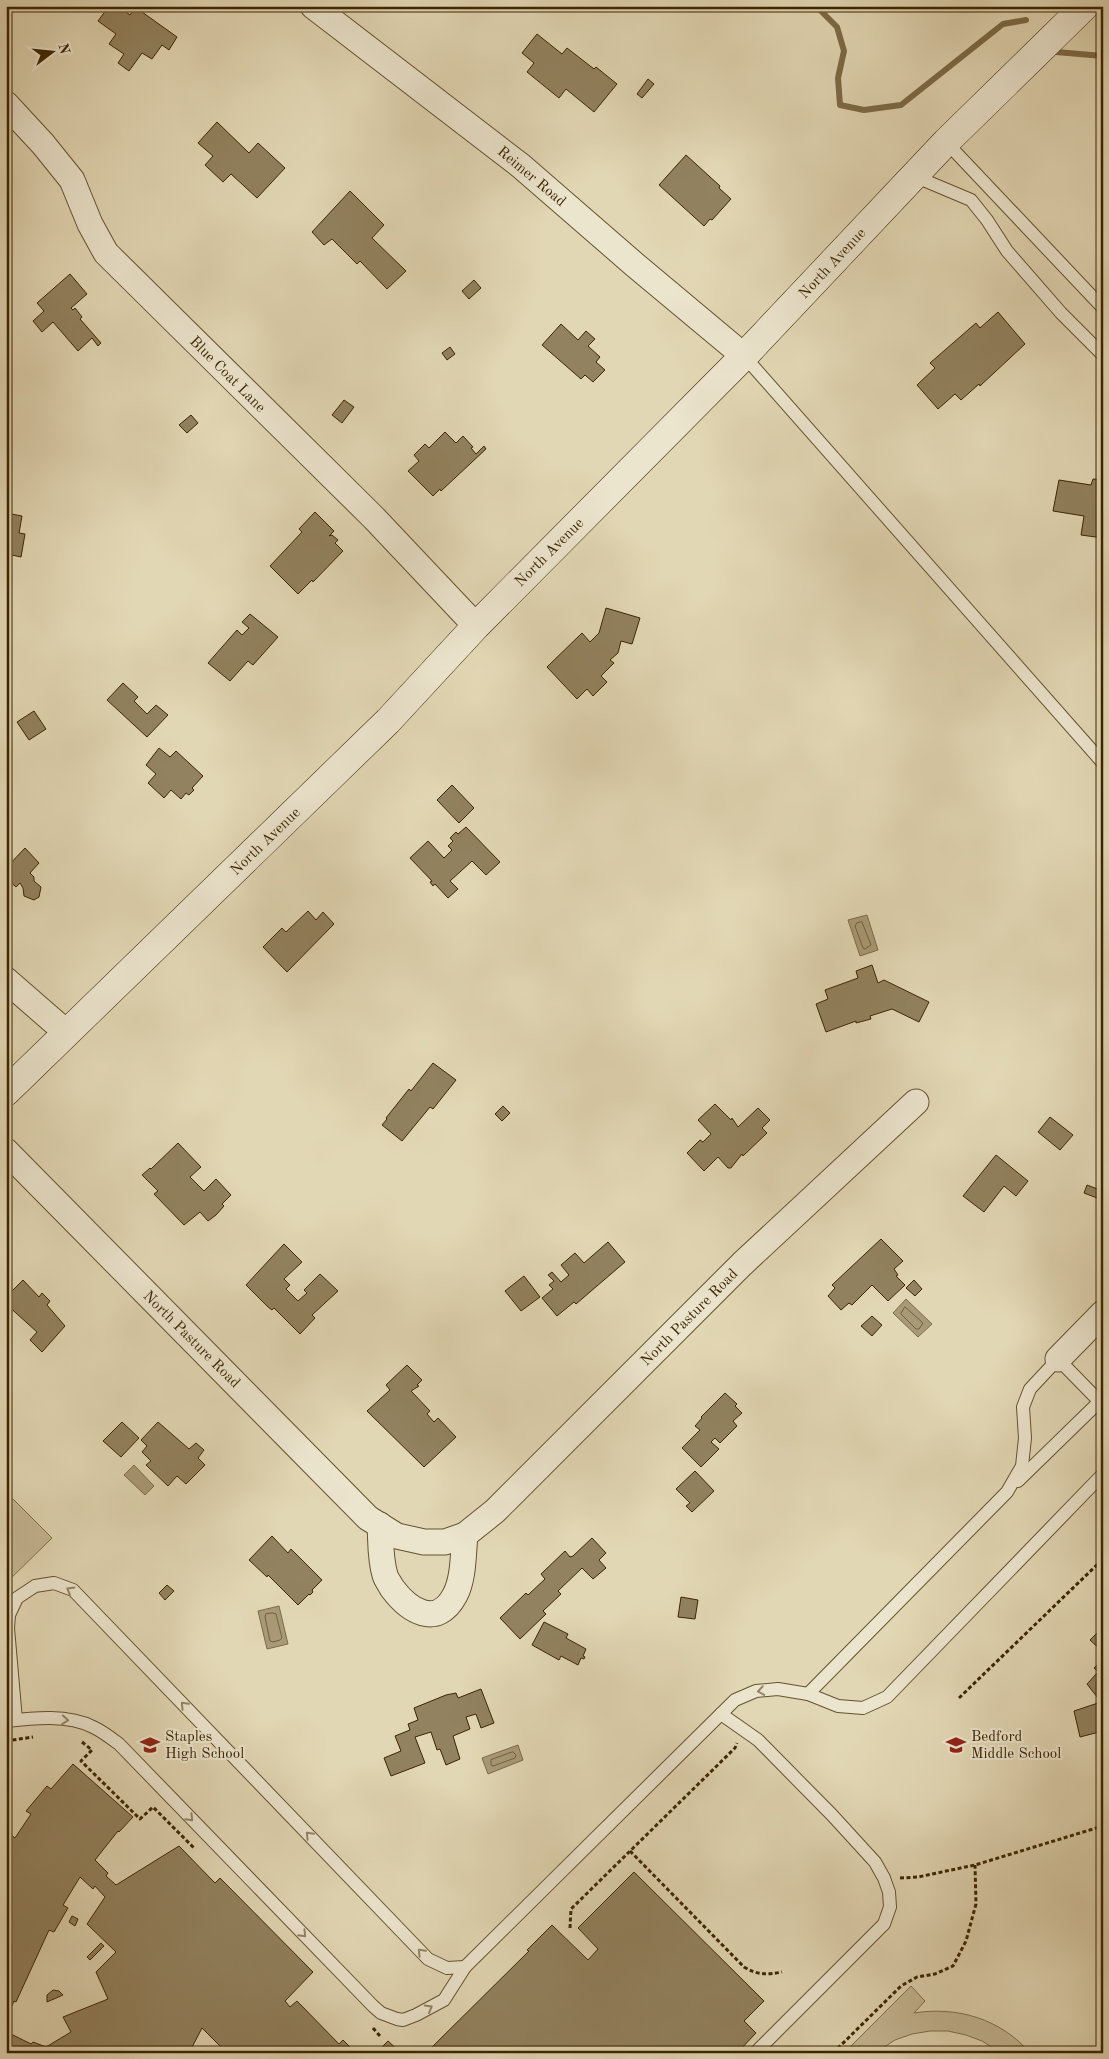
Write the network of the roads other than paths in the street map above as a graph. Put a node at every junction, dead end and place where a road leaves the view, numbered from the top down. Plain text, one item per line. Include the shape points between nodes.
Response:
1 (313, 6) edge
2 (1085, 6) edge
3 (6, 104) edge
4 (946, 142) junction
5 (914, 176) junction
6 (1103, 308) edge
7 (1103, 355) edge
8 (744, 356) junction
9 (476, 626) junction
10 (1103, 763) edge
11 (6, 980) edge
12 (67, 1033) junction
13 (6, 1092) edge
14 (916, 1102) dead end
15 (6, 1151) edge
16 (1103, 1313) edge
17 (1058, 1359) junction
18 (1101, 1403) edge
19 (1103, 1474) edge
20 (1008, 1492) junction
21 (380, 1525) junction
22 (465, 1535) junction
23 (808, 1694) junction
24 (721, 1714) junction
25 (11, 1720) edge
26 (465, 1967) junction
27 (755, 2053) edge

1 - 8 street, Reimer Road via 521,166
2 - 4 street, North Avenue
3 - 9 street, Blue Coat Lane via 72,180 106,253 374,518
4 - 5 street, North Avenue
4 - 6 lane
5 - 7 lane via 971,200 1007,251
5 - 8 street, North Avenue
8 - 9 street, North Avenue
8 - 10 lane
9 - 12 street, North Avenue via 388,721
11 - 12 street
12 - 13 street, North Avenue
14 - 22 street, North Pasture Road via 742,1264 495,1511
15 - 21 street, North Pasture Road via 368,1518
16 - 17 street
17 - 18 lane
17 - 20 lane via 1030,1389 1023,1407 1025,1438 1022,1466
18 - 20 lane
19 - 23 lane via 887,1698 863,1708 838,1706
20 - 23 lane
21 - 22 street, North Pasture Road via 397,1536 424,1542 444,1542
21 - 22 street via 385,1577 404,1602 415,1611 428,1615 442,1610 455,1595
23 -> 24 lane via 778,1689 756,1691 736,1700
24 - 26 lane
24 - 27 lane via 758,1740 832,1815 876,1862 889,1892 890,1907 884,1924
25 -> 26 lane via 78,1721 119,1744 381,2013 403,2020 444,2000
26 -> 25 lane via 446,1968 428,1959 73,1590 54,1583 35,1586 17,1598 9,1615 8,1628

